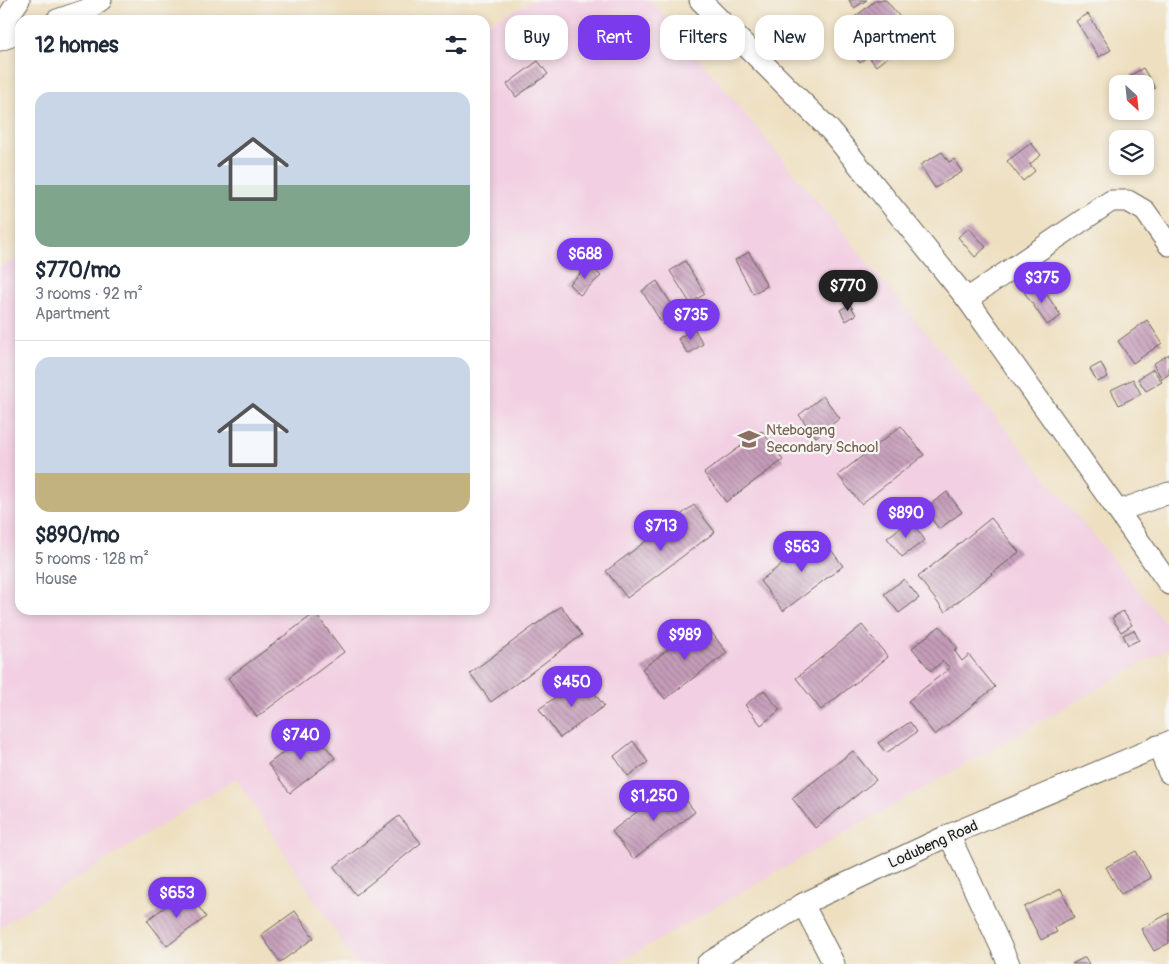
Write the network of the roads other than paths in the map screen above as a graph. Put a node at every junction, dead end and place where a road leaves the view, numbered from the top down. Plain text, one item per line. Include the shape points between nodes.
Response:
1 (18, 0) edge
2 (101, 0) edge
3 (700, 0) edge
4 (72, 15) edge
5 (0, 29) edge
6 (15, 35) edge
7 (0, 40) edge
8 (1169, 245) edge
9 (967, 299) junction
10 (1169, 493) edge
11 (1118, 511) junction
12 (1169, 584) edge
13 (1164, 744) edge
14 (1169, 773) edge
15 (949, 835) junction
16 (803, 904) junction
17 (707, 964) edge
18 (834, 964) edge
19 (1009, 964) edge

1 - 5 street
2 - 4 street
3 - 9 street via 830,130
6 - 7 street
8 - 9 street via 1145,211 1128,201 1111,201
9 - 11 street
10 - 11 street
11 - 12 street
13 - 14 street
13 - 15 street, Lodubeng Road
15 - 16 street, Lodubeng Road
15 - 19 street
16 - 17 street, Lodubeng Road
16 - 18 street

